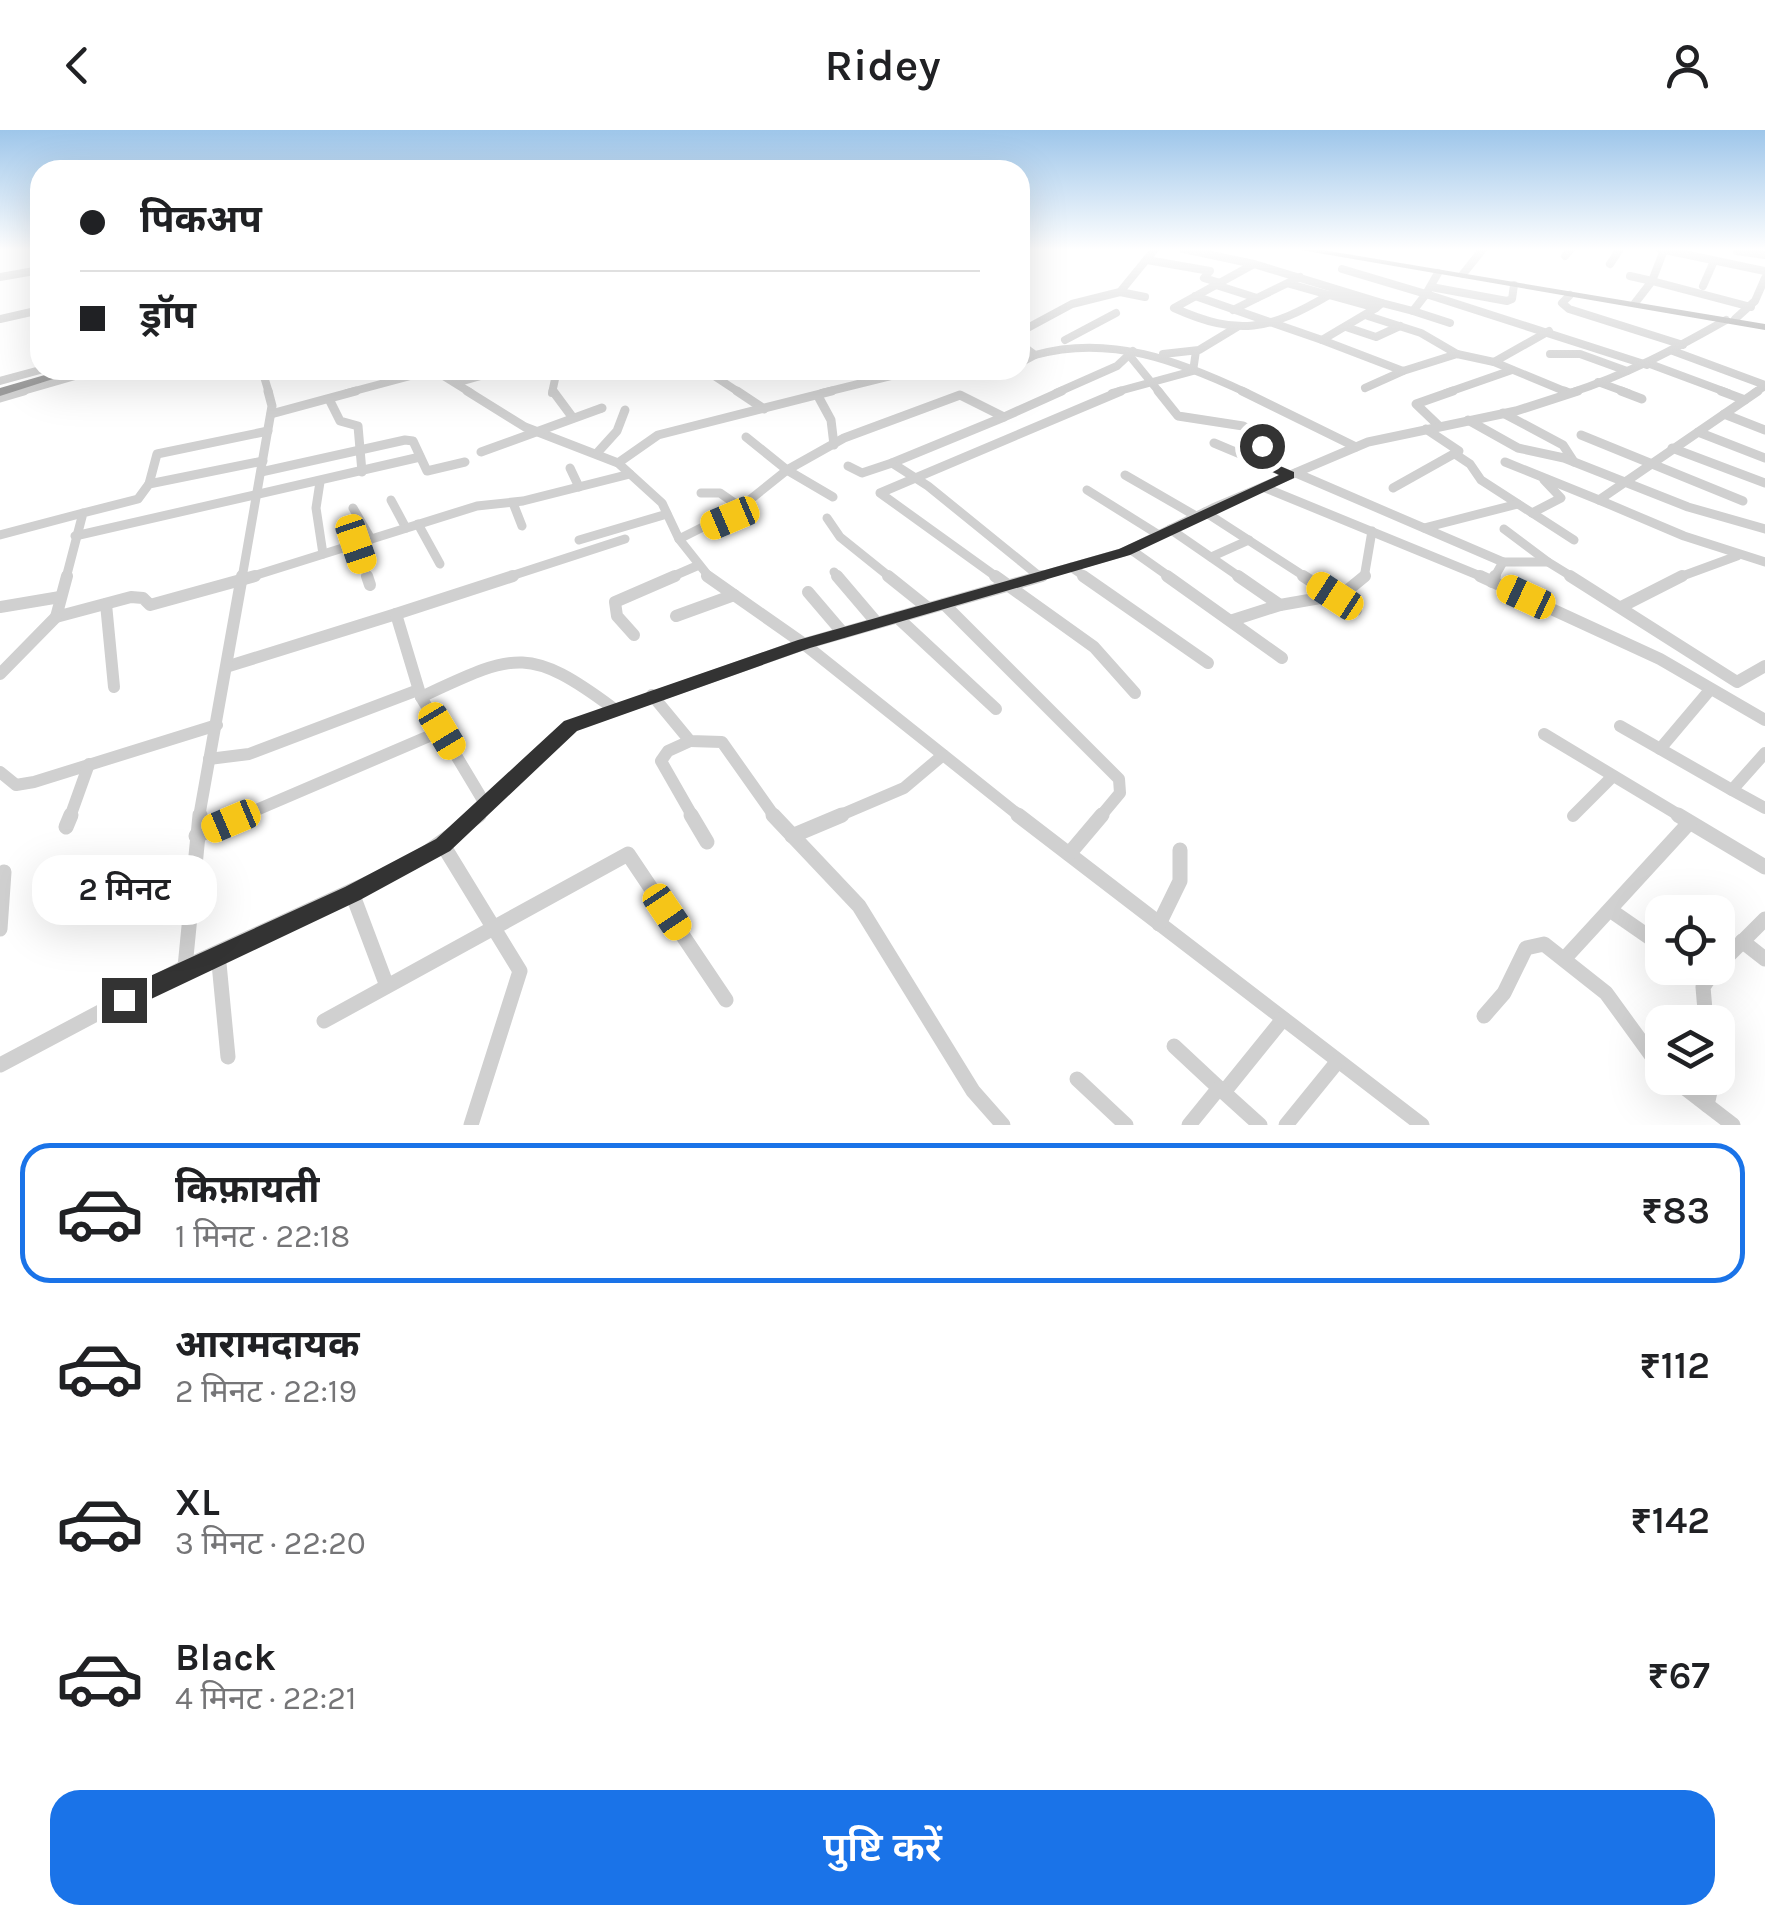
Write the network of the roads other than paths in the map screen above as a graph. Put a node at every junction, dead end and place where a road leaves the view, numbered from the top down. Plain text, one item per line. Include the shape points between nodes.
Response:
1 (1106, 295) edge
2 (1134, 295) edge
3 (1249, 295) edge
4 (1262, 295) edge
5 (1351, 295) edge
6 (1424, 295) edge
7 (1441, 295) edge
8 (1463, 295) edge
9 (1513, 295) edge
10 (1570, 295) edge
11 (1573, 295) edge
12 (1591, 295) edge
13 (1642, 295) edge
14 (1721, 295) edge
15 (1195, 296) joint
16 (1329, 296) joint
17 (1145, 298) dead end
18 (1256, 298) junction
19 (1636, 303) junction
20 (1757, 303) edge
21 (1379, 305) junction
22 (1233, 310) junction
23 (1413, 310) junction
24 (30, 312) edge
25 (1116, 313) dead end
26 (1368, 316) junction
27 (0, 318) edge
28 (1730, 320) junction
29 (1450, 323) dead end
30 (1030, 324) edge
31 (1280, 325) junction
32 (1400, 326) junction
33 (1765, 326) edge
34 (1237, 327) junction
35 (1346, 328) junction
36 (1549, 331) junction
37 (1336, 333) junction
38 (1304, 334) junction
39 (1322, 340) junction
40 (1056, 345) junction
41 (1678, 348) junction
42 (1030, 351) edge
43 (1196, 351) junction
44 (1132, 353) junction
45 (1156, 354) junction
46 (1457, 354) junction
47 (1550, 354) dead end
48 (1035, 355) junction
49 (1030, 358) edge
50 (1494, 362) junction
51 (1648, 365) junction
52 (1512, 370) junction
53 (1194, 371) junction
54 (1403, 371) junction
55 (1627, 371) junction
56 (30, 373) edge
57 (30, 378) edge
58 (31, 380) edge
59 (40, 380) edge
60 (265, 380) edge
61 (396, 380) edge
62 (451, 380) edge
63 (467, 380) edge
64 (554, 380) edge
65 (720, 380) edge
66 (886, 380) edge
67 (1154, 382) junction
68 (1598, 382) junction
69 (456, 383) junction
70 (1765, 385) edge
71 (0, 387) edge
72 (1366, 388) dead end
73 (1569, 393) junction
74 (818, 396) junction
75 (329, 398) junction
76 (1642, 399) dead end
77 (1745, 400) junction
78 (602, 408) dead end
79 (764, 409) junction
80 (626, 410) dead end
81 (1504, 413) junction
82 (271, 414) junction
83 (1724, 414) junction
84 (1004, 417) junction
85 (573, 418) junction
86 (1468, 420) junction
87 (1440, 426) junction
88 (1426, 428) junction
89 (1765, 430) edge
90 (268, 431) junction
91 (1698, 432) junction
92 (538, 434) junction
93 (1581, 435) dead end
94 (746, 437) dead end
95 (1214, 442) dead end
96 (834, 445) junction
97 (363, 446) junction
98 (1356, 447) junction
99 (1672, 448) junction
100 (482, 452) dead end
101 (598, 452) junction
102 (1454, 454) junction
103 (420, 457) junction
104 (1251, 458) junction
105 (1765, 458) edge
106 (464, 462) dead end
107 (1505, 462) dead end
108 (1574, 462) junction
109 (892, 463) junction
110 (618, 464) junction
111 (1649, 465) junction
112 (262, 466) junction
113 (848, 466) dead end
114 (570, 468) dead end
115 (787, 470) junction
116 (362, 472) junction
117 (630, 474) junction
118 (1293, 474) junction
119 (1125, 475) dead end
120 (913, 476) junction
121 (1541, 476) junction
122 (320, 482) junction
123 (1626, 482) junction
124 (1765, 483) edge
125 (149, 484) junction
126 (1263, 486) junction
127 (579, 487) junction
128 (1393, 488) dead end
129 (1087, 490) dead end
130 (702, 493) dead end
131 (258, 495) junction
132 (833, 498) dead end
133 (391, 500) dead end
134 (1599, 500) junction
135 (1742, 501) dead end
136 (513, 503) junction
137 (1518, 504) junction
138 (354, 508) dead end
139 (743, 509) junction
140 (83, 512) junction
141 (1532, 513) junction
142 (668, 514) junction
143 (1200, 514) junction
144 (827, 518) dead end
145 (418, 524) junction
146 (522, 526) dead end
147 (406, 528) junction
148 (1424, 528) junction
149 (1504, 528) dead end
150 (1765, 529) edge
151 (1164, 532) junction
152 (1372, 532) junction
153 (0, 535) edge
154 (76, 536) junction
155 (371, 538) junction
156 (625, 539) dead end
157 (679, 539) junction
158 (579, 540) dead end
159 (1249, 540) junction
160 (1574, 540) dead end
161 (356, 544) junction
162 (1130, 549) junction
163 (323, 554) junction
164 (1742, 556) junction
165 (1211, 557) junction
166 (1503, 562) junction
167 (1548, 562) junction
168 (1765, 562) edge
169 (440, 564) dead end
170 (699, 565) junction
171 (1071, 567) junction
172 (834, 572) dead end
173 (1039, 576) junction
174 (244, 580) junction
175 (1492, 582) junction
176 (370, 584) dead end
177 (1008, 585) junction
178 (808, 592) dead end
179 (734, 594) junction
180 (1335, 596) junction
181 (60, 597) junction
182 (106, 604) junction
183 (944, 604) junction
184 (1280, 605) junction
185 (0, 607) edge
186 (1622, 607) junction
187 (928, 608) junction
188 (1356, 610) dead end
189 (396, 614) junction
190 (676, 616) dead end
191 (897, 617) junction
192 (56, 618) junction
193 (1233, 620) junction
194 (878, 623) junction
195 (843, 633) junction
196 (634, 636) dead end
197 (804, 644) junction
198 (1282, 658) dead end
199 (1208, 664) dead end
200 (229, 666) junction
201 (1765, 666) edge
202 (0, 674) edge
203 (114, 686) dead end
204 (1709, 690) junction
205 (420, 693) junction
206 (1135, 693) dead end
207 (652, 695) junction
208 (613, 708) junction
209 (996, 709) dead end
210 (1765, 720) edge
211 (216, 725) junction
212 (1620, 726) dead end
213 (442, 731) junction
214 (1544, 734) dead end
215 (690, 741) junction
216 (1660, 749) junction
217 (1765, 754) edge
218 (943, 756) junction
219 (210, 759) junction
220 (88, 764) junction
221 (0, 772) edge
222 (1613, 776) junction
223 (1732, 790) junction
224 (488, 806) junction
225 (1765, 808) edge
226 (1573, 816) dead end
227 (1689, 822) junction
228 (66, 828) dead end
229 (196, 836) junction
230 (792, 836) junction
231 (707, 842) dead end
232 (443, 845) junction
233 (1180, 850) dead end
234 (1069, 854) junction
235 (1765, 867) edge
236 (4, 872) dead end
237 (352, 894) junction
238 (1, 900) edge
239 (1610, 910) junction
240 (1765, 919) edge
241 (1159, 924) junction
242 (494, 928) junction
243 (0, 930) edge
244 (1645, 934) edge
245 (1742, 941) junction
246 (1735, 947) edge
247 (218, 953) junction
248 (1566, 957) junction
249 (1765, 959) edge
250 (185, 967) junction
251 (388, 986) junction
252 (726, 1000) dead end
253 (1484, 1016) dead end
254 (1282, 1019) junction
255 (324, 1021) dead end
256 (1645, 1045) edge
257 (1174, 1046) dead end
258 (228, 1057) dead end
259 (1338, 1061) junction
260 (0, 1065) edge
261 (1077, 1080) dead end
262 (1222, 1090) junction
263 (1694, 1095) edge
264 (1709, 1095) edge
265 (1707, 1105) junction
266 (471, 1125) edge
267 (1003, 1125) edge
268 (1126, 1125) edge
269 (1189, 1125) edge
270 (1260, 1125) edge
271 (1286, 1125) edge
272 (1422, 1125) edge
273 (1733, 1125) edge

1 - 30 street
2 - 17 street
3 - 18 street
4 - 18 street
5 - 21 street
6 - 23 street
7 - 36 street
8 - 9 street via 1507,301
10 - 41 street via 1562,303 1569,309
11 - 28 main road
12 - 19 main road
13 - 19 street
14 - 20 street
15 - 22 street
15 - 34 street via 1174,308
16 - 21 street
16 - 31 street
18 - 22 street
19 - 28 main road
20 - 28 street
21 - 23 street
21 - 26 street
22 - 31 street
23 - 29 street
24 - 27 street
25 - 40 street
26 - 32 street
26 - 35 street
28 - 33 main road
28 - 41 street
31 - 34 street
31 - 38 street
32 - 35 street via 1376,336
32 - 46 street
34 - 43 street
35 - 37 street
36 - 50 street
36 - 51 street
37 - 38 street
37 - 39 street
38 - 39 street
39 - 54 street
40 - 44 street via 1090,342
40 - 48 street
41 - 51 street
41 - 70 street
42 - 48 street
43 - 45 street
43 - 53 street
44 - 45 street
44 - 67 street
44 - 84 street
45 - 53 street
46 - 50 street
46 - 54 street
47 - 55 street via 1580,354
48 - 49 street
50 - 52 street
51 - 55 street
51 - 77 street
52 - 73 street
52 - 87 street via 1416,404
53 - 67 street
53 - 98 street
54 - 72 street
55 - 68 street
56 - 71 street
57 - 71 highway
58 - 71 highway
59 - 71 street
60 - 82 street
61 - 75 street
62 - 69 street
63 - 69 street
64 - 85 street via 552,396
65 - 79 street
66 - 74 street
67 - 104 street via 1178,416 1243,426 1259,435 1262,446
67 - 120 street via 1099,397
68 - 73 street
68 - 76 street
69 - 92 street
70 - 77 street
73 - 81 street
74 - 79 street
74 - 96 street
75 - 82 street
75 - 97 street via 340,421 357,425
77 - 83 street
78 - 85 street
79 - 110 street via 658,435
80 - 101 street
81 - 86 street
81 - 108 street via 1563,445
82 - 90 street
83 - 89 street
83 - 91 street
84 - 96 street via 960,395
84 - 109 street
85 - 92 street
86 - 87 street
86 - 108 street via 1518,448
87 - 88 street
88 - 98 street
88 - 102 street via 1459,451
90 - 112 street
90 - 125 street via 157,454
91 - 99 street
91 - 105 street
92 - 100 street
92 - 101 street
93 - 111 street
94 - 115 street
95 - 104 street
96 - 115 street
97 - 103 street via 410,440
97 - 112 street
97 - 116 street
98 - 118 street
99 - 111 street
99 - 124 street
101 - 110 street
102 - 128 street
102 - 137 street
103 - 106 street via 428,472
103 - 116 street
104 - 118 street
107 - 121 street
108 - 123 street
109 - 113 street via 862,474
109 - 120 street
110 - 117 street
111 - 123 street
111 - 135 street
112 - 125 street
112 - 131 street
114 - 127 street
115 - 132 street
115 - 139 street
116 - 122 street
117 - 127 street
117 - 142 street
118 - 126 street
118 - 148 street
119 - 143 street
120 - 173 street
120 - 177 street via 880,493
121 - 134 street
121 - 141 street via 1561,498
122 - 131 street
122 - 163 street via 316,508
123 - 134 street
123 - 150 street
125 - 140 street via 138,499
126 - 143 street
126 - 152 street
127 - 136 street
129 - 151 street
130 - 139 street via 720,493
131 - 154 street
131 - 174 street
133 - 147 street
134 - 164 street
136 - 145 street via 476,506
136 - 146 street
137 - 141 street
137 - 148 street
138 - 155 street
139 - 157 street
140 - 153 street
140 - 154 street
141 - 160 street
142 - 157 street
142 - 158 street
143 - 151 street
143 - 159 street
144 - 187 street via 840,537
145 - 147 street
145 - 169 street
147 - 155 street
148 - 166 street
149 - 167 street
151 - 162 street
151 - 165 street
152 - 175 street
152 - 180 street via 1368,574
154 - 181 street
155 - 161 street
156 - 189 street
157 - 170 street
159 - 165 street
159 - 180 street
161 - 163 street
161 - 176 street
162 - 171 street
162 - 193 street
163 - 174 street
164 - 168 street
164 - 186 street via 1702,562
165 - 184 street
166 - 167 street
166 - 175 street
167 - 186 street
170 - 179 street
170 - 196 street via 615,602 617,616
171 - 173 street
171 - 199 street
172 - 194 street
173 - 177 street
174 - 182 street via 159,604 139,596
174 - 200 street
175 - 204 street via 1660,659
177 - 183 street
177 - 206 street via 1094,648
178 - 195 street
179 - 190 street
179 - 197 street
180 - 184 street
180 - 188 street
181 - 185 street
181 - 192 street
182 - 192 street
182 - 203 street
183 - 187 street
183 - 234 street via 1119,779 1120,793
184 - 193 street
186 - 201 street via 1737,682
187 - 191 street
189 - 200 street
189 - 205 street
191 - 194 street
191 - 209 street
192 - 202 street
193 - 198 street
194 - 195 street
195 - 197 street
197 - 207 street
197 - 218 street
200 - 211 street
204 - 210 street
204 - 216 street
205 - 208 street via 524,658 560,667
205 - 213 street
205 - 219 street via 249,754
207 - 208 street
207 - 215 street
208 - 224 street via 554,737
211 - 219 street
211 - 220 street
212 - 216 street
213 - 224 street
213 - 229 street
214 - 222 street
215 - 230 street via 722,742
215 - 231 street via 668,750 661,761
216 - 223 street
217 - 223 street
218 - 230 street via 904,788
218 - 234 street
219 - 229 street
220 - 221 street via 16,784
220 - 228 street
222 - 226 street
222 - 227 street
223 - 225 street
224 - 232 street
227 - 235 street
227 - 239 street
229 - 250 street
230 - 267 street via 859,906 973,1091
232 - 237 street
232 - 242 street
233 - 241 street via 1180,882
234 - 241 street
236 - 238 street
237 - 247 street
237 - 251 street
238 - 243 street
239 - 244 street
239 - 248 street
240 - 245 street
241 - 254 street
242 - 251 street
242 - 252 street via 628,854
242 - 266 street via 520,970 518,988
245 - 246 street
245 - 249 street
247 - 250 street
247 - 258 street
248 - 253 street via 1544,944 1526,948
248 - 256 street via 1617,1005
250 - 260 street
251 - 255 street
254 - 259 street
254 - 262 street
257 - 262 street
259 - 271 street
259 - 272 street
261 - 268 street
262 - 269 street
262 - 270 street
263 - 265 street
264 - 265 street
265 - 273 street

